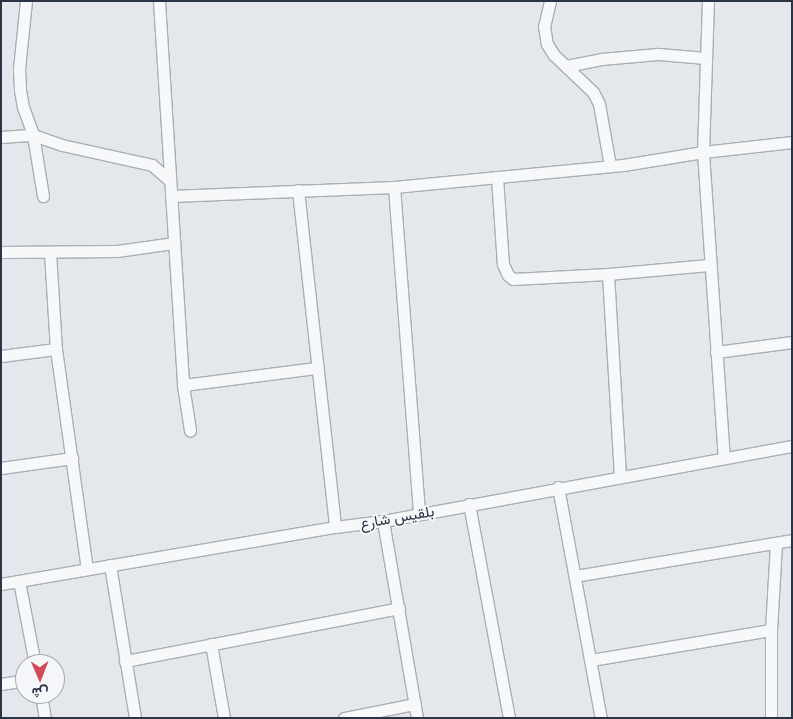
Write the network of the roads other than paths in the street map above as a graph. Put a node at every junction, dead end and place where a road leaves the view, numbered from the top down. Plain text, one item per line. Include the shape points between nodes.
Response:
1 (26, 1) edge
2 (159, 1) edge
3 (550, 1) edge
4 (708, 1) edge
5 (706, 58) junction
6 (566, 66) junction
7 (34, 135) junction
8 (1, 137) edge
9 (792, 142) edge
10 (703, 152) junction
11 (610, 166) junction
12 (497, 177) junction
13 (168, 179) junction
14 (394, 187) junction
15 (298, 190) junction
16 (43, 196) dead end
17 (171, 196) junction
18 (174, 243) junction
19 (1, 252) edge
20 (50, 252) junction
21 (709, 265) junction
22 (608, 274) junction
23 (792, 342) edge
24 (56, 349) junction
25 (716, 352) junction
26 (1, 356) edge
27 (316, 368) junction
28 (183, 385) junction
29 (190, 430) dead end
30 (792, 446) edge
31 (724, 457) junction
32 (72, 458) junction
33 (1, 468) edge
34 (620, 477) junction
35 (558, 487) junction
36 (469, 504) junction
37 (419, 514) junction
38 (383, 521) junction
39 (334, 527) junction
40 (792, 540) edge
41 (776, 543) junction
42 (110, 565) junction
43 (87, 569) junction
44 (575, 576) junction
45 (18, 581) junction
46 (1, 584) edge
47 (399, 608) junction
48 (772, 630) junction
49 (211, 644) junction
50 (33, 654) edge
51 (591, 660) junction
52 (124, 661) junction
53 (15, 682) edge
54 (1, 684) edge
55 (43, 704) edge
56 (414, 704) junction
57 (45, 718) edge
58 (135, 718) edge
59 (224, 718) edge
60 (344, 718) edge
61 (417, 718) edge
62 (509, 718) edge
63 (601, 718) edge
64 (771, 718) edge

1 - 7 street via 20,90
2 - 13 street
3 - 6 street via 544,26 547,44 554,56
4 - 5 street
5 - 6 street via 658,54
5 - 10 street
6 - 11 street via 593,92 599,104
7 - 8 street
7 - 13 street via 62,145 152,165
7 - 16 street
9 - 10 street
10 - 11 street
10 - 21 street
11 - 12 street
12 - 14 street
12 - 22 street via 503,264 508,275 518,280
13 - 17 street
14 - 15 street
14 - 37 street
15 - 17 street
15 - 27 street
17 - 18 street
18 - 20 street via 117,251
18 - 28 street
19 - 20 street
20 - 24 street
21 - 22 street
21 - 25 street
22 - 34 street
23 - 25 street
24 - 26 street
24 - 32 street
25 - 31 street
27 - 28 street
27 - 39 street
28 - 29 street
30 - 31 street, بلقيس شارع
31 - 34 street, بلقيس شارع
32 - 33 street
32 - 43 street
34 - 35 street, بلقيس شارع
35 - 36 street, بلقيس شارع
35 - 44 street
36 - 37 street, بلقيس شارع
36 - 62 street
37 - 38 street, بلقيس شارع
38 - 39 street, بلقيس شارع
38 - 47 street
39 - 42 street, بلقيس شارع
40 - 41 street
41 - 44 street
41 - 48 street
42 - 43 street, بلقيس شارع
42 - 52 street
43 - 45 street, بلقيس شارع
44 - 51 street
45 - 46 street, بلقيس شارع
45 - 50 street
47 - 49 street
47 - 56 street
48 - 51 street
48 - 64 street
49 - 52 street
49 - 59 street
51 - 63 street
52 - 58 street
53 - 54 street
55 - 57 street
56 - 60 street
56 - 61 street

